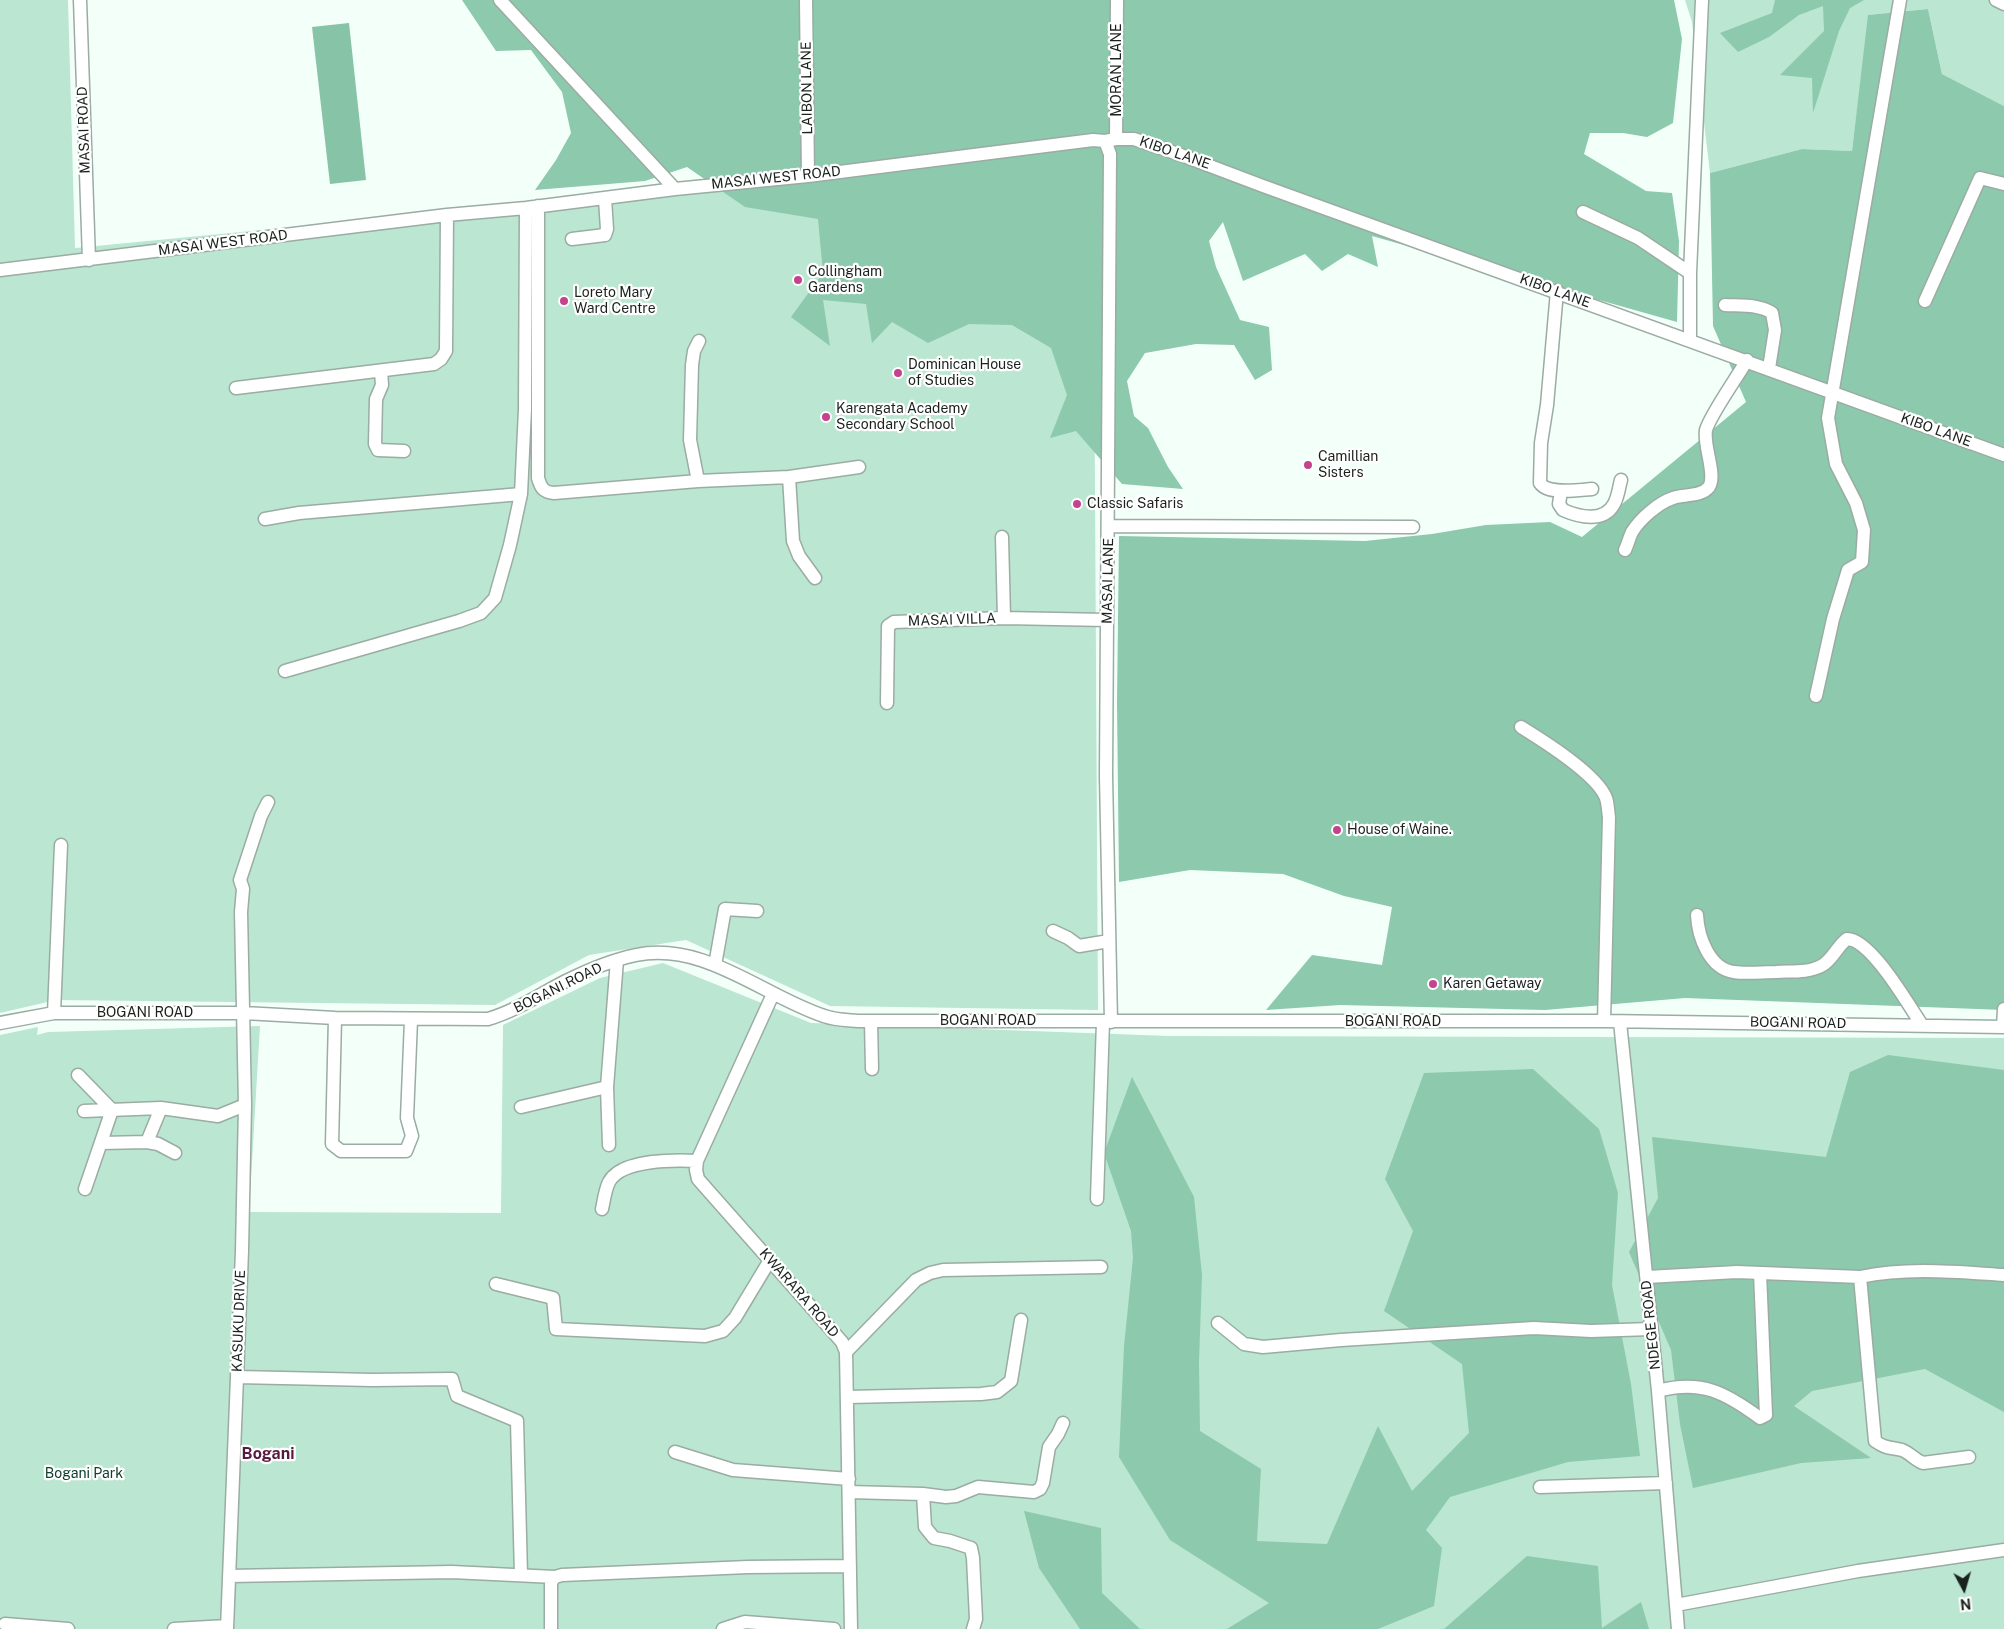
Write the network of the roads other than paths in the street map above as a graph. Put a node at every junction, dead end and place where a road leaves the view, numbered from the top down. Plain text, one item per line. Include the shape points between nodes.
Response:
1 (80, 0) edge
2 (500, 0) edge
3 (806, 0) edge
4 (1117, 0) edge
5 (1702, 0) edge
6 (1900, 0) edge
7 (1996, 0) edge
8 (2004, 4) edge
9 (1111, 140) junction
10 (808, 176) junction
11 (2004, 184) edge
12 (675, 189) junction
13 (605, 199) junction
14 (532, 207) junction
15 (1583, 212) dead end
16 (446, 215) junction
17 (572, 239) dead end
18 (89, 260) junction
19 (0, 270) edge
20 (1690, 273) junction
21 (1557, 291) junction
22 (1925, 302) dead end
23 (1725, 305) dead end
24 (1690, 340) junction
25 (699, 341) dead end
26 (1747, 360) junction
27 (1769, 368) junction
28 (381, 371) junction
29 (236, 388) dead end
30 (1833, 392) junction
31 (404, 451) dead end
32 (2004, 455) edge
33 (859, 467) dead end
34 (789, 477) junction
35 (1622, 480) dead end
36 (698, 481) junction
37 (1592, 489) dead end
38 (1561, 491) junction
39 (521, 494) junction
40 (265, 519) dead end
41 (1109, 526) junction
42 (1413, 527) dead end
43 (1002, 537) dead end
44 (1625, 550) dead end
45 (815, 578) dead end
46 (1004, 618) junction
47 (1107, 620) junction
48 (285, 671) dead end
49 (1816, 696) dead end
50 (887, 703) dead end
51 (1521, 727) dead end
52 (268, 802) dead end
53 (61, 845) dead end
54 (757, 911) dead end
55 (1698, 915) dead end
56 (1053, 931) dead end
57 (1109, 941) junction
58 (618, 960) junction
59 (716, 965) junction
60 (773, 994) junction
61 (2004, 1009) edge
62 (54, 1013) junction
63 (244, 1013) junction
64 (336, 1018) junction
65 (411, 1020) junction
66 (871, 1021) junction
67 (1604, 1021) junction
68 (1107, 1022) junction
69 (1620, 1022) junction
70 (0, 1023) edge
71 (1922, 1025) junction
72 (2004, 1027) edge
73 (872, 1069) dead end
74 (78, 1075) dead end
75 (608, 1087) junction
76 (245, 1105) junction
77 (521, 1107) dead end
78 (161, 1108) junction
79 (112, 1110) junction
80 (84, 1111) dead end
81 (147, 1142) junction
82 (101, 1143) junction
83 (609, 1145) dead end
84 (175, 1153) dead end
85 (697, 1161) junction
86 (85, 1189) dead end
87 (1097, 1199) dead end
88 (602, 1209) dead end
89 (770, 1260) junction
90 (1101, 1267) dead end
91 (1760, 1273) junction
92 (2004, 1275) edge
93 (1860, 1277) junction
94 (1646, 1278) junction
95 (496, 1284) dead end
96 (1021, 1320) dead end
97 (1218, 1324) dead end
98 (1652, 1329) junction
99 (846, 1352) junction
100 (237, 1376) junction
101 (1658, 1390) junction
102 (848, 1397) junction
103 (1063, 1423) dead end
104 (675, 1452) dead end
105 (1969, 1457) dead end
106 (1666, 1483) junction
107 (849, 1485) junction
108 (1540, 1487) dead end
109 (923, 1494) junction
110 (2004, 1550) edge
111 (850, 1566) junction
112 (521, 1575) junction
113 (229, 1576) junction
114 (554, 1577) junction
115 (1676, 1605) junction
116 (5, 1624) dead end
117 (227, 1627) edge
118 (68, 1629) edge
119 (174, 1629) edge
120 (550, 1629) edge
121 (724, 1629) edge
122 (834, 1629) edge
123 (850, 1629) edge
124 (973, 1629) edge
125 (1678, 1629) edge

1 - 18 street, MASAI ROAD
2 - 12 street
3 - 10 street, LAIBON LANE
4 - 9 street, MORAN LANE
5 - 20 street
6 - 30 street
7 - 8 street
9 - 10 street, MASAI WEST ROAD
9 - 21 street, KIBO LANE via 1134,139
9 - 41 street, MASAI LANE
10 - 12 street, MASAI WEST ROAD
11 - 22 street via 1980,178
12 - 13 street, MASAI WEST ROAD
13 - 14 street, MASAI WEST ROAD
13 - 17 street via 605,235
14 - 16 street, MASAI WEST ROAD
14 - 36 street via 538,478 541,488 554,493
14 - 39 street
15 - 20 street via 1638,238
16 - 18 street, MASAI WEST ROAD
16 - 28 street via 446,350 434,364
18 - 19 street, MASAI WEST ROAD
20 - 24 street
21 - 24 street, KIBO LANE
21 - 38 street via 1541,443 1540,483 1545,488
23 - 27 street via 1757,306 1772,313 1774,330
24 - 26 street, KIBO LANE
25 - 36 street via 692,365 690,440
26 - 27 street, KIBO LANE
26 - 44 street via 1706,430 1711,472 1708,488 1663,502 1637,526
27 - 30 street, KIBO LANE
28 - 29 street
28 - 31 street via 382,385 376,399 375,444 378,450
30 - 32 street, KIBO LANE
30 - 49 street via 1828,418 1836,464 1856,504 1864,530 1862,562 1848,570
33 - 34 street
34 - 36 street
34 - 45 street via 793,541 799,556
35 - 38 street via 1614,505 1595,517 1563,510 1559,504
37 - 38 street
39 - 40 street
39 - 48 street via 498,590 481,613
41 - 42 street
41 - 47 street, MASAI LANE
43 - 46 street, MASAI VILLA
46 - 47 street, MASAI VILLA
46 - 50 street, MASAI VILLA via 890,624
47 - 57 street, MASAI LANE
51 - 67 street via 1565,756 1590,778 1606,799 1609,817
52 - 63 street, KASUKU DRIVE via 240,880 243,889
53 - 62 street
54 - 59 street via 725,909
55 - 71 street via 1705,946 1721,968 1732,972 1815,968 1822,966 1845,940 1856,941 1883,967
56 - 57 street via 1080,946
57 - 68 street, MASAI LANE
58 - 59 street, BOGANI ROAD via 637,955 672,954
58 - 65 street, BOGANI ROAD via 566,981 488,1020
58 - 75 street
59 - 60 street, BOGANI ROAD
60 - 66 street, BOGANI ROAD via 826,1017
60 - 85 street
61 - 72 street
62 - 63 street, BOGANI ROAD
62 - 70 street, BOGANI ROAD
63 - 64 street, BOGANI ROAD
63 - 76 street, KASUKU DRIVE
64 - 65 street, BOGANI ROAD
64 - 65 street via 332,1144 341,1151 406,1151 412,1136 407,1118
66 - 68 street, BOGANI ROAD
66 - 73 street
67 - 68 street, BOGANI ROAD
67 - 69 street, BOGANI ROAD
68 - 87 street, MASAI LANE
69 - 71 street, BOGANI ROAD
69 - 94 street, NDEGE ROAD
71 - 72 street, BOGANI ROAD
74 - 79 street
75 - 77 street
75 - 83 street
76 - 78 street via 218,1116
76 - 100 street, KASUKU DRIVE
78 - 79 street
78 - 81 street
79 - 80 street
79 - 82 street
81 - 82 street
81 - 84 street
82 - 86 street
85 - 88 street via 659,1161 620,1172 609,1182
85 - 89 street, KWARARA ROAD via 698,1179
89 - 95 street via 735,1318 723,1331 705,1336 556,1328 553,1298
89 - 99 street, KWARARA ROAD via 842,1342
90 - 99 street via 930,1272 916,1280
91 - 93 street
91 - 94 street
91 - 101 street via 1766,1414 1760,1418 1736,1400 1710,1388
92 - 93 street via 1932,1270
93 - 105 street via 1875,1441 1889,1449 1904,1451 1923,1463
94 - 98 street, NDEGE ROAD
96 - 102 street via 1011,1382 997,1392
97 - 98 street via 1244,1344 1263,1347 1534,1328 1591,1332
98 - 101 street, NDEGE ROAD
99 - 102 street, KWARARA ROAD
100 - 112 street via 452,1379 458,1396 517,1421
100 - 113 street, KASUKU DRIVE
101 - 106 street, NDEGE ROAD
102 - 107 street, KWARARA ROAD
103 - 109 street via 1048,1447 1040,1489 1034,1492 978,1487 956,1496
104 - 107 street via 733,1470
106 - 108 street
106 - 115 street, NDEGE ROAD
107 - 109 street
107 - 111 street, KWARARA ROAD
109 - 124 street via 925,1527 934,1538 971,1548 976,1619
110 - 115 street via 1858,1571
111 - 114 street via 748,1567
111 - 123 street, KWARARA ROAD
112 - 113 street via 452,1572
112 - 114 street
113 - 117 street, KASUKU DRIVE
114 - 120 street via 551,1582
115 - 125 street, NDEGE ROAD
116 - 118 street
117 - 119 street
121 - 122 street via 745,1622

